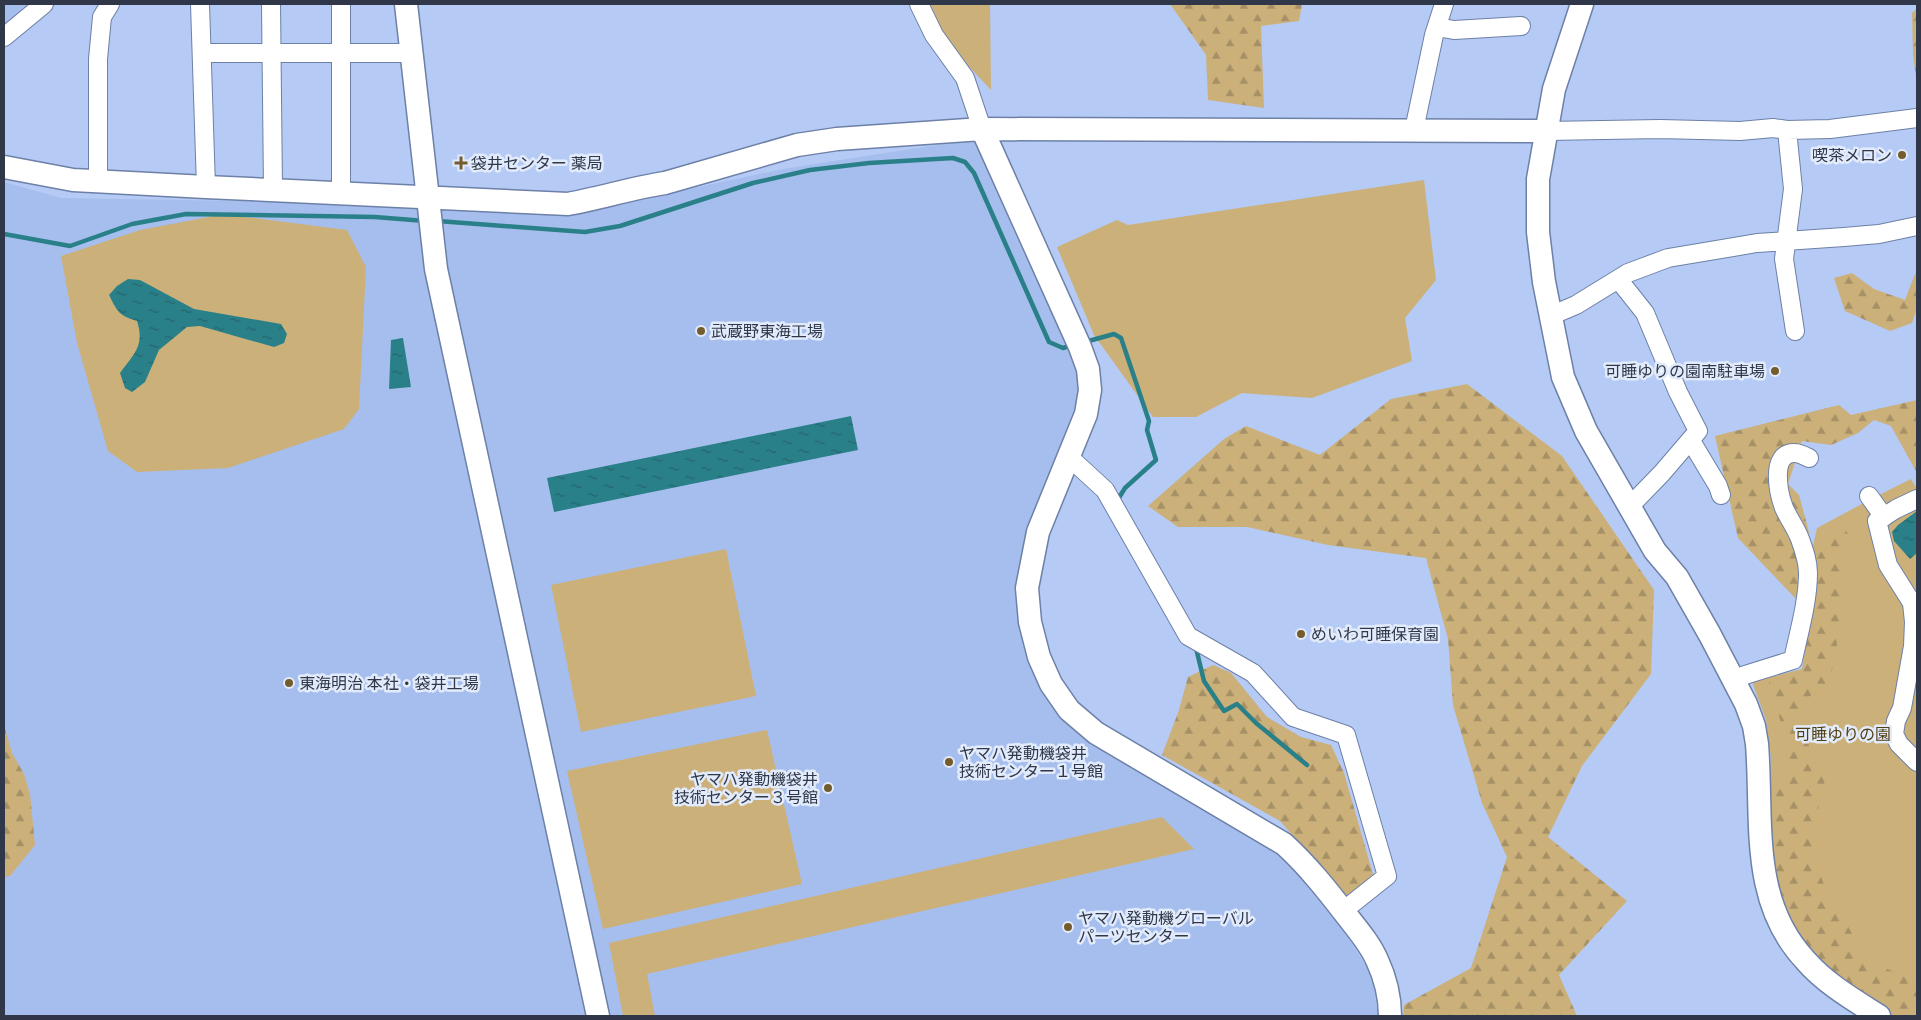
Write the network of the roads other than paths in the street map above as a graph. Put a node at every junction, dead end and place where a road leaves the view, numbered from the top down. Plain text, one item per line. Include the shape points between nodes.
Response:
1 (44, 4) edge
2 (110, 4) edge
3 (200, 4) edge
4 (271, 4) edge
5 (341, 4) edge
6 (406, 4) edge
7 (919, 4) edge
8 (1444, 4) edge
9 (1582, 4) edge
10 (1521, 26) dead end
11 (1437, 27) junction
12 (4, 37) edge
13 (272, 52) junction
14 (341, 52) junction
15 (202, 53) junction
16 (411, 53) junction
17 (1917, 118) edge
18 (982, 129) junction
19 (1414, 130) junction
20 (1787, 130) junction
21 (1547, 131) junction
22 (4, 167) edge
23 (98, 180) junction
24 (206, 188) junction
25 (274, 190) junction
26 (341, 193) junction
27 (427, 198) junction
28 (1917, 226) edge
29 (1786, 240) junction
30 (1618, 279) junction
31 (1550, 316) junction
32 (1794, 331) dead end
33 (1689, 442) junction
34 (1069, 457) junction
35 (1809, 458) dead end
36 (1721, 495) dead end
37 (1869, 496) dead end
38 (1917, 499) edge
39 (1630, 506) junction
40 (1884, 517) junction
41 (1734, 680) junction
42 (1917, 762) edge
43 (1343, 911) junction
44 (598, 1016) edge
45 (1390, 1016) edge
46 (1879, 1016) edge

1 - 12 street
2 - 23 street via 102,16 98,59
3 - 15 street
4 - 13 street
5 - 14 street
6 - 16 street
7 - 18 street via 934,35 965,78
8 - 11 street
9 - 21 street via 1554,89
10 - 11 street via 1454,30
11 - 19 street
13 - 14 street
13 - 15 street
13 - 25 street
14 - 16 street
14 - 26 street
15 - 24 street
16 - 27 street
17 - 20 street via 1830,129
18 - 19 street
18 - 27 street via 797,145 665,183 568,204
18 - 34 street via 1088,369 1090,390 1086,414
19 - 21 street
20 - 21 street
20 - 29 street via 1793,189
21 - 31 street via 1538,179 1538,232
22 - 23 street via 73,180
23 - 24 street
24 - 25 street
25 - 26 street
26 - 27 street
27 - 44 street via 438,279
28 - 29 street via 1862,236
29 - 30 street via 1668,258
29 - 32 street via 1784,258
30 - 31 street via 1576,305
30 - 33 street via 1645,313 1678,392 1695,422 1698,431
31 - 39 street via 1563,377 1586,431
33 - 36 street
33 - 39 street
34 - 43 street via 1106,490 1188,636 1253,673 1293,717 1346,735 1387,876
34 - 43 street via 1038,532 1027,588 1030,622 1039,657 1051,684 1069,710 1096,733 1284,844 1318,877
35 - 41 street via 1794,453 1785,456 1777,470 1781,497 1803,546 1808,572 1793,660
37 - 40 street
38 - 40 street
39 - 41 street via 1655,551 1677,577
40 - 42 street via 1877,522 1888,565 1912,603 1914,622 1902,708 1894,734
41 - 46 street via 1756,735 1763,870 1778,923 1806,962
43 - 45 street via 1378,961

